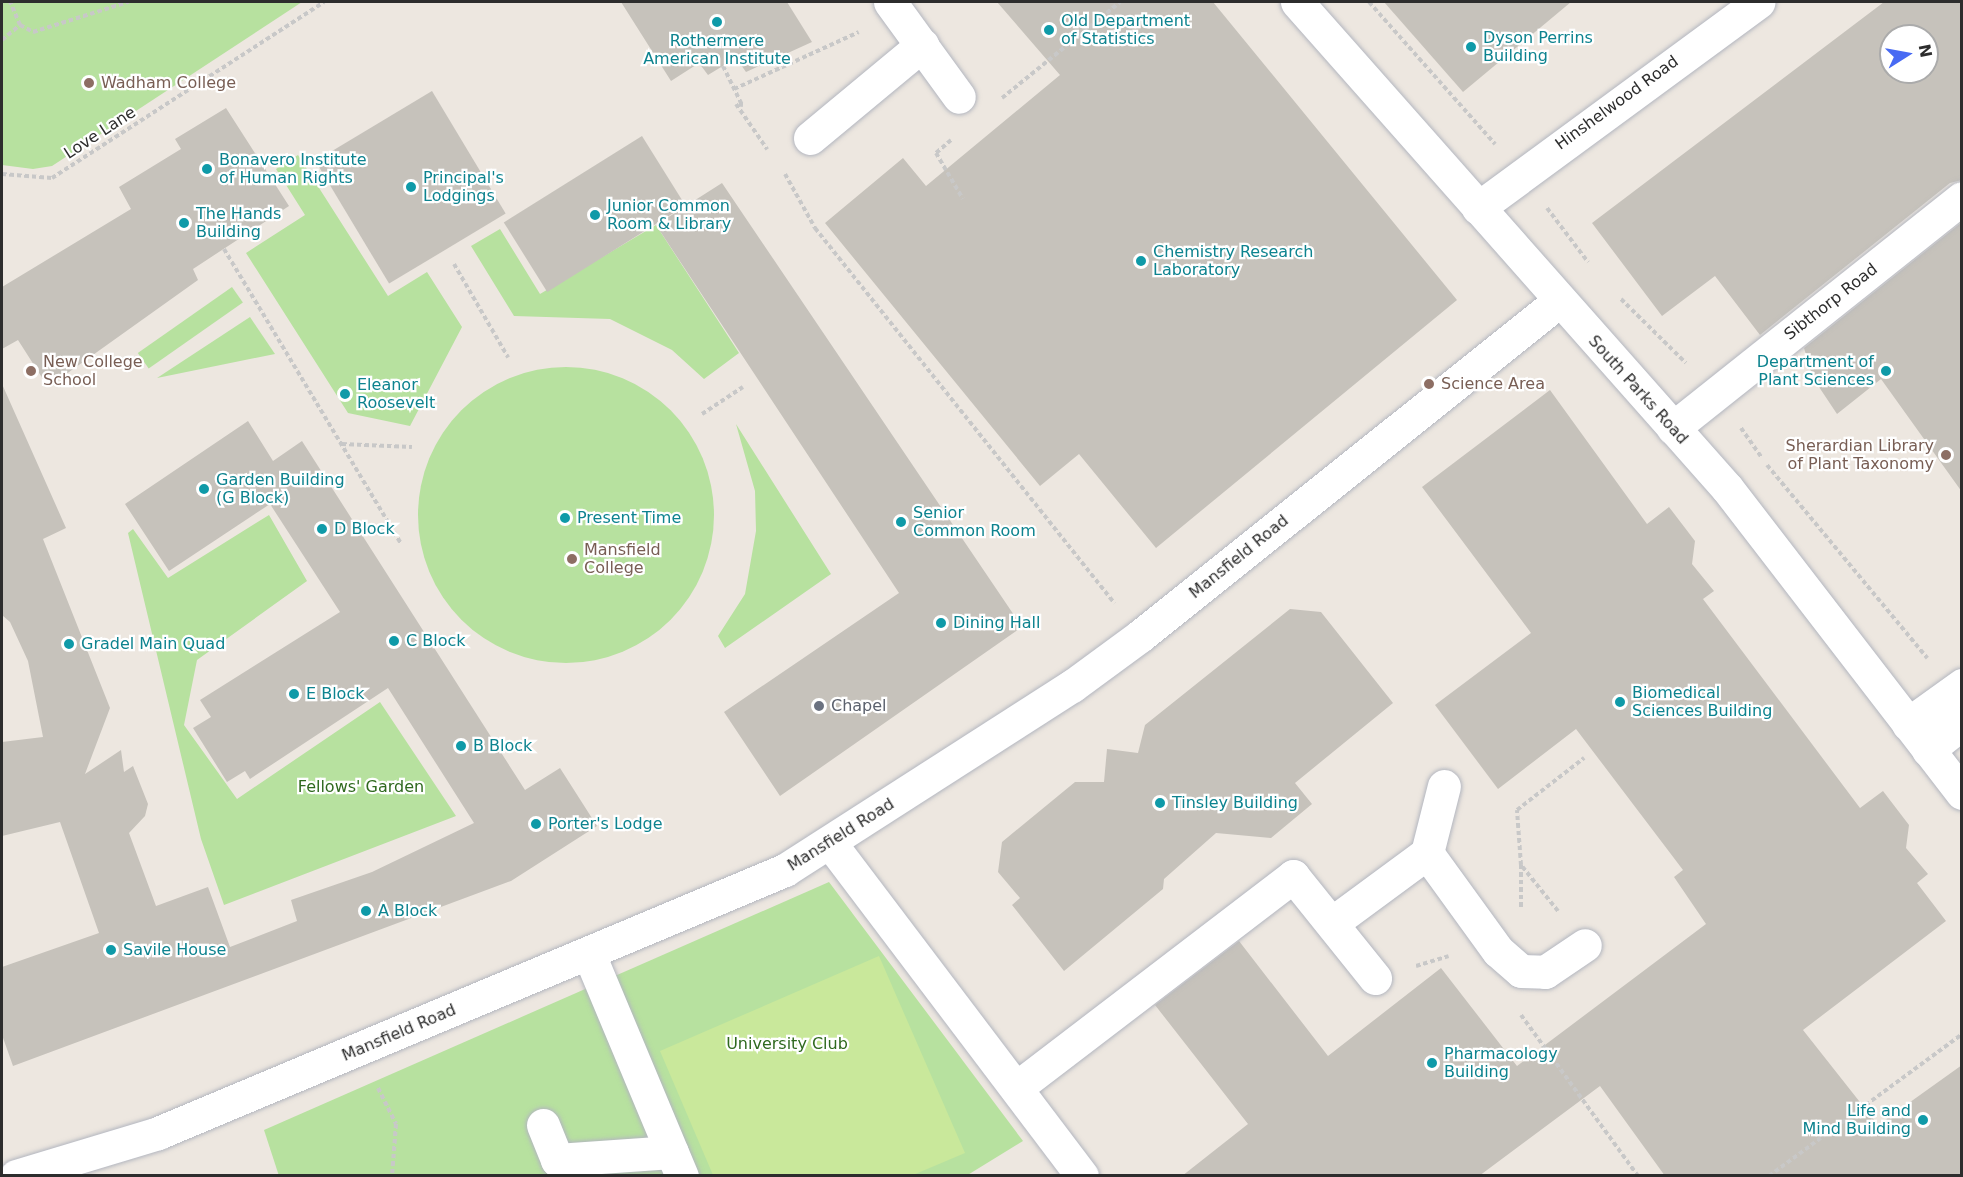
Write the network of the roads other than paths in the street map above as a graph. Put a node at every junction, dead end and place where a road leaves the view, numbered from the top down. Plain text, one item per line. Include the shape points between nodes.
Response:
1 (1297, 2) edge
2 (1758, 2) edge
3 (894, 8) edge
4 (922, 45) junction
5 (972, 105) road end
6 (810, 138) dead end
7 (1962, 198) edge
8 (1478, 208) junction
9 (1559, 301) junction
10 (1673, 428) junction
11 (1958, 688) edge
12 (1962, 723) edge
13 (1908, 724) junction
14 (1928, 750) junction
15 (1444, 786) dead end
16 (1962, 793) edge
17 (831, 844) junction
18 (1427, 853) junction
19 (1332, 923) junction
20 (1585, 945) road end
21 (589, 954) junction
22 (1375, 978) road end
23 (1016, 1088) junction
24 (543, 1125) dead end
25 (677, 1164) edge
26 (16, 1176) edge
27 (1082, 1176) edge

1 - 8 street, South Parks Road
2 - 8 street, Hinshelwood Road via 1520,173
3 - 4 street
4 - 5 street
4 - 6 street
7 - 10 street, Sibthorp Road
8 - 9 street, South Parks Road
9 - 10 street, South Parks Road
9 - 17 street, Mansfield Road via 1140,636
10 - 13 street, South Parks Road via 1726,488
11 - 13 street
12 - 14 street
13 - 14 street, South Parks Road
14 - 16 street, South Parks Road
15 - 18 street
17 - 21 street, Mansfield Road via 785,870
17 - 23 street
18 - 19 street
18 - 20 street via 1498,951 1521,971 1545,972
19 - 22 street
19 - 23 street via 1293,876
21 - 25 street
21 - 26 street, Mansfield Road via 158,1133
23 - 27 street
24 - 25 street via 557,1160

